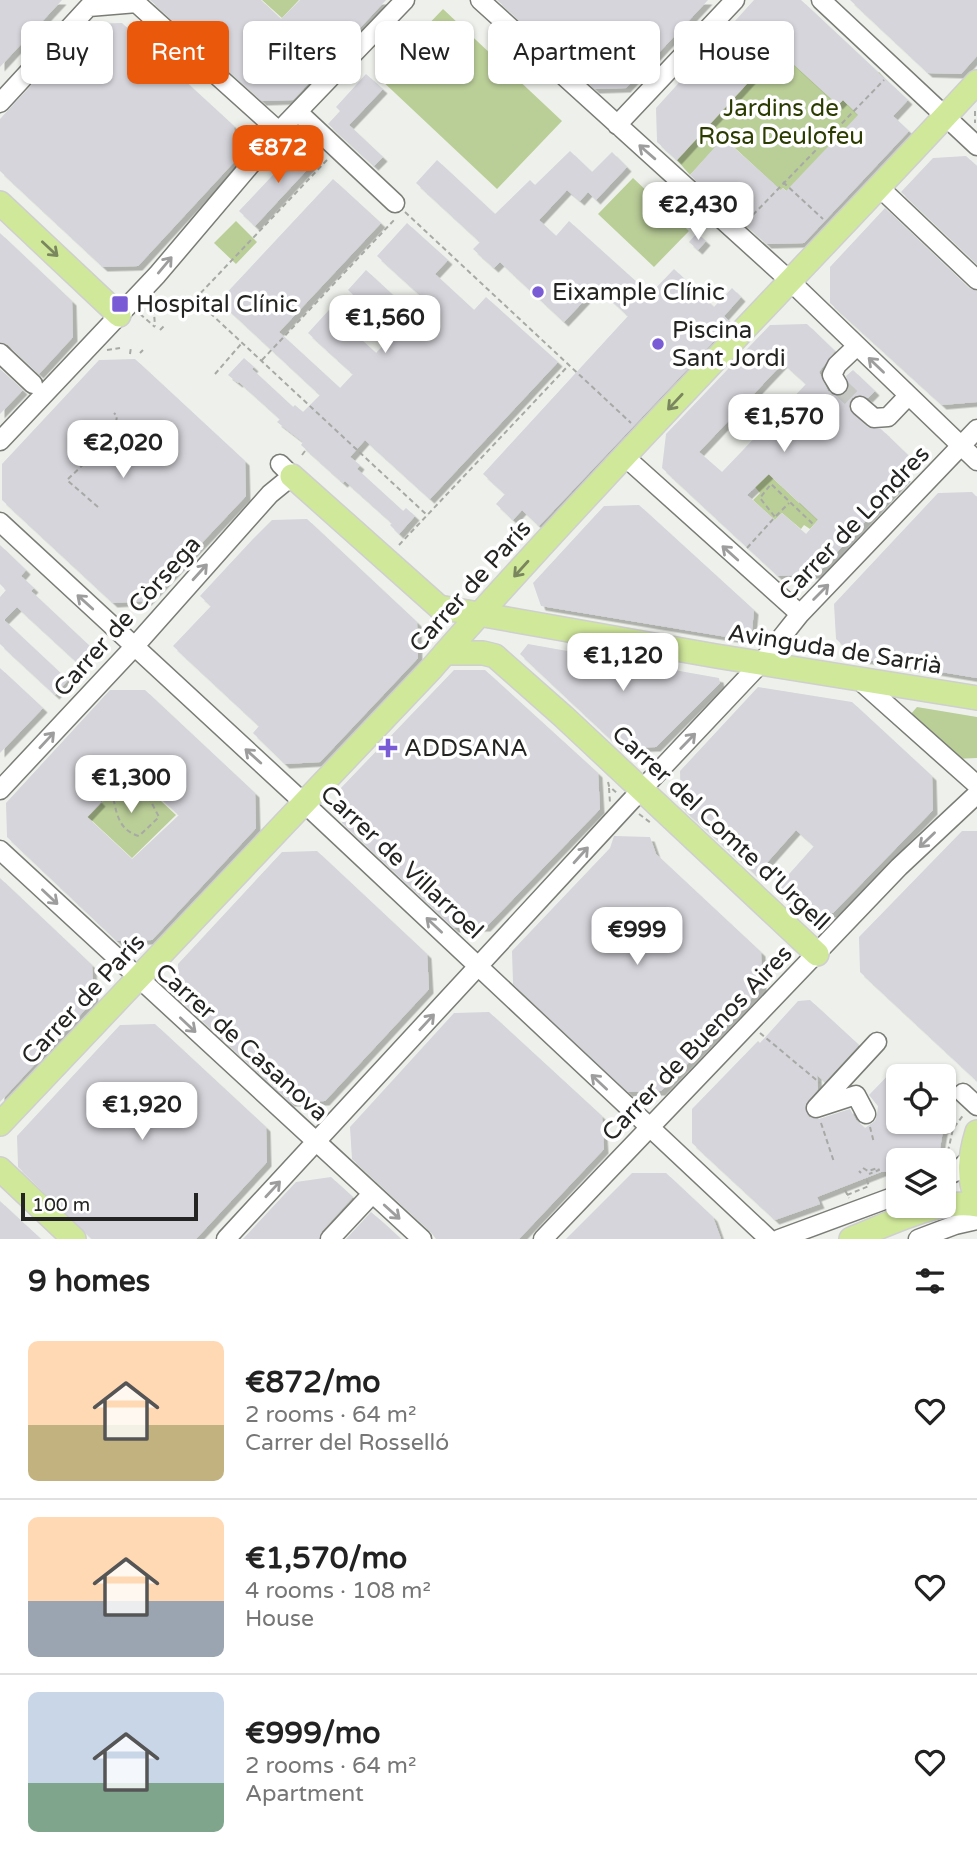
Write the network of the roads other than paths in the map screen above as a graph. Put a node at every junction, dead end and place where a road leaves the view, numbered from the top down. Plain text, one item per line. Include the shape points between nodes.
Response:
1 (405, 0) edge
2 (481, 0) edge
3 (735, 0) edge
4 (821, 0) edge
5 (134, 2) edge
6 (92, 4) edge
7 (977, 82) edge
8 (0, 103) edge
9 (255, 110) junction
10 (296, 110) junction
11 (945, 116) junction
12 (617, 125) junction
13 (273, 126) junction
14 (977, 146) edge
15 (243, 163) dead end
16 (878, 186) junction
17 (0, 203) edge
18 (395, 203) dead end
19 (789, 280) junction
20 (977, 280) edge
21 (119, 315) junction
22 (857, 346) junction
23 (0, 353) edge
24 (33, 384) dead end
25 (838, 385) dead end
26 (908, 396) junction
27 (860, 406) tunnel mouth
28 (977, 429) edge
29 (0, 442) edge
30 (961, 447) junction
31 (624, 456) junction
32 (977, 461) edge
33 (286, 470) joint
34 (0, 522) edge
35 (434, 612) junction
36 (478, 614) junction
37 (800, 614) junction
38 (502, 619) junction
39 (134, 647) junction
40 (439, 650) junction
41 (495, 656) junction
42 (761, 663) junction
43 (858, 679) junction
44 (977, 698) edge
45 (977, 785) edge
46 (0, 790) edge
47 (641, 790) junction
48 (977, 794) edge
49 (303, 802) junction
50 (0, 850) edge
51 (817, 954) junction
52 (478, 967) junction
53 (138, 979) junction
54 (877, 1041) dead end
55 (963, 1093) dead end
56 (866, 1114) dead end
57 (972, 1118) edge
58 (0, 1124) edge
59 (649, 1128) junction
60 (316, 1142) junction
61 (970, 1165) junction
62 (0, 1169) edge
63 (956, 1172) edge
64 (956, 1182) edge
65 (886, 1192) edge
66 (372, 1194) junction
67 (851, 1201) junction
68 (977, 1202) edge
69 (956, 1205) edge
70 (911, 1218) edge
71 (977, 1220) edge
72 (887, 1233) edge
73 (74, 1239) edge
74 (226, 1239) edge
75 (330, 1239) edge
76 (422, 1239) edge
77 (543, 1239) edge
78 (769, 1239) edge
79 (779, 1239) edge
80 (851, 1239) edge
81 (918, 1239) edge

1 - 10 street
2 - 12 street
3 - 12 street
4 - 11 street
5 - 6 street
5 - 9 street
6 - 8 street
7 - 11 main road, Carrer de París
9 - 10 street
9 - 13 street
10 - 13 street
10 - 18 street
21 -> 10 street
11 - 14 street
11 - 16 main road, Carrer de París
19 -> 12 street
13 - 15 street
16 - 19 main road, Carrer de París
16 - 20 street
17 -> 21 main road
19 - 22 street
19 -> 31 main road, Carrer de París
21 - 29 street
22 - 25 street via 832,375
26 -> 22 street
23 - 24 street
26 - 27 street via 888,417 874,418
26 - 30 street
28 - 30 street, Carrer de Londres
30 - 32 street
37 -> 30 street, Carrer de Londres
31 -> 36 main road, Carrer de París
37 -> 31 street
33 - 35 main road
39 -> 33 street, Carrer de Còrsega
39 -> 34 street, Carrer de Villarroel
35 - 36 main road
35 - 40 main road
36 - 38 main road, Avinguda de Sarrià
36 - 40 main road, Carrer de París
37 - 42 street, Carrer de Londres
38 - 41 main road
38 - 42 main road, Avinguda de Sarrià
46 -> 39 street, Carrer de Còrsega
49 -> 39 street, Carrer de Villarroel
40 - 41 main road
40 - 49 main road, Carrer de París
41 - 47 main road, Carrer del Comte d'Urgell
42 - 43 main road, Avinguda de Sarrià
47 -> 42 street, Carrer de Londres
43 - 44 main road, Avinguda de Sarrià
43 - 45 street
47 - 51 main road, Carrer del Comte d'Urgell
52 -> 47 street, Carrer de Londres
48 -> 51 street, Carrer de Buenos Aires via 899,867
52 -> 49 street, Carrer de Villarroel
49 - 53 main road, Carrer de París
50 -> 53 street, Carrer de Casanova
51 - 59 street, Carrer de Buenos Aires
59 -> 52 street, Carrer de Villarroel
60 -> 52 street, Carrer de Londres
53 - 58 main road, Carrer de París
53 -> 60 street, Carrer de Casanova
54 - 56 street via 816,1108 856,1095
55 - 57 street
57 - 61 main road
59 - 77 street, Carrer de Buenos Aires
59 - 78 street, Carrer de Villarroel
60 - 66 street, Carrer de Casanova
74 -> 60 street, Carrer de Londres
61 - 63 street
61 - 64 main road
61 - 68 main road
62 - 73 main road
65 - 67 street
66 - 75 street
66 -> 76 street, Carrer de Casanova
67 - 72 street
67 - 79 street
68 - 69 main road
70 - 72 main road
71 - 81 street
72 - 80 main road

